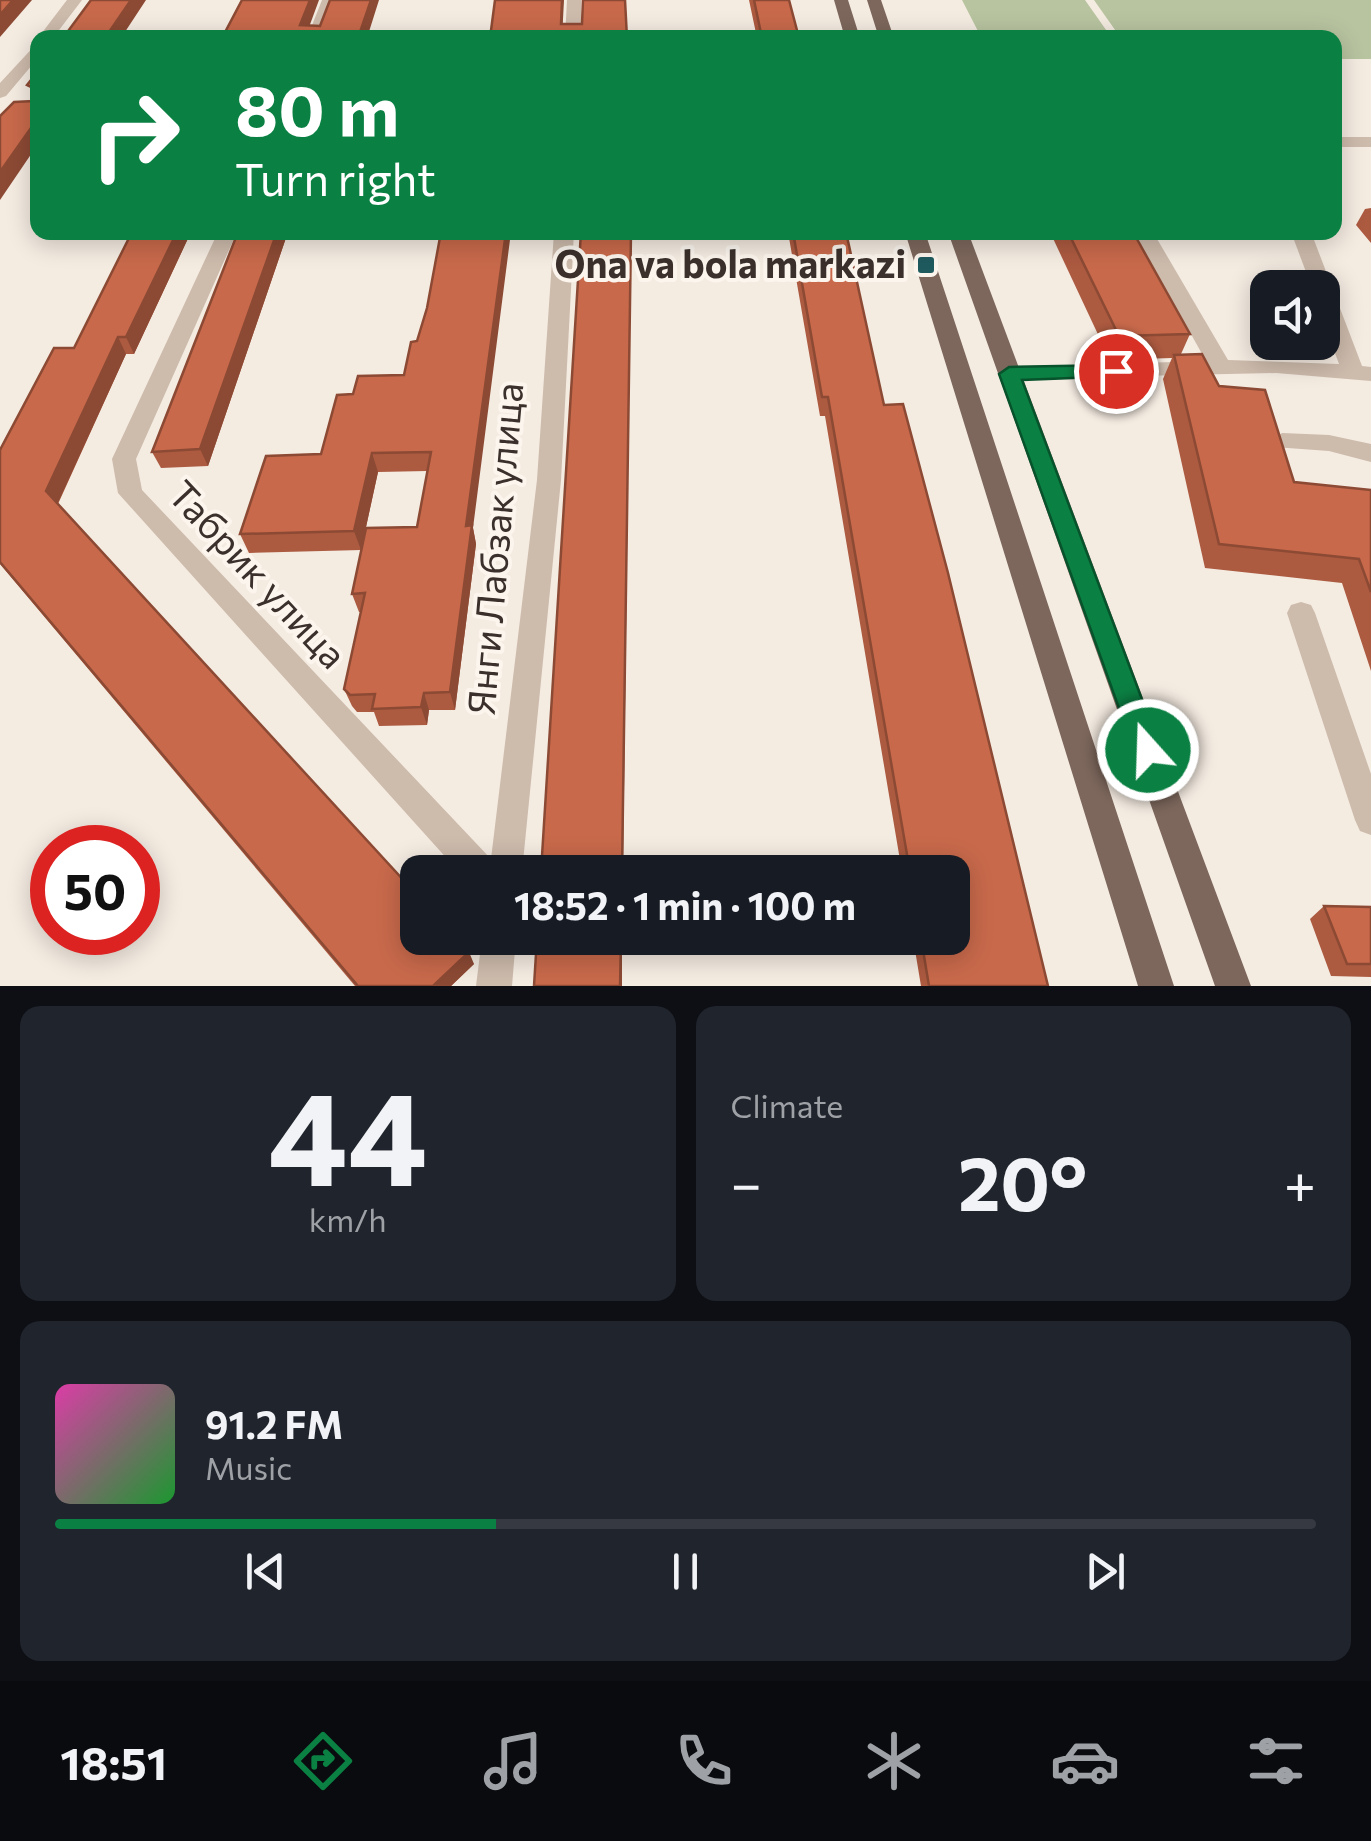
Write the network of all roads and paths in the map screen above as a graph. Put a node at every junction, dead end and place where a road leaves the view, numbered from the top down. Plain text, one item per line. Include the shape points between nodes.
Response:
1 (75, 0) edge
2 (329, 0) edge
3 (574, 0) edge
4 (841, 0) edge
5 (874, 0) edge
6 (51, 30) edge
7 (317, 30) edge
8 (574, 30) edge
9 (850, 30) edge
10 (884, 30) edge
11 (30, 57) edge
12 (0, 93) edge
13 (1342, 142) edge
14 (1371, 142) edge
15 (224, 240) edge
16 (564, 240) edge
17 (918, 240) edge
18 (961, 240) edge
19 (1148, 240) edge
20 (1304, 240) edge
21 (1315, 270) edge
22 (1340, 326) edge
23 (1220, 368) junction
24 (1362, 373) edge
25 (1009, 374) junction
26 (1282, 441) edge
27 (1371, 454) edge
28 (1301, 613) dead end
29 (1371, 820) edge
30 (465, 855) edge
31 (508, 855) edge
32 (497, 955) edge
33 (494, 986) edge
34 (1156, 986) edge
35 (1234, 986) edge

1 - 6 street
2 - 7 street
3 - 8 street
4 - 9 main road
5 - 10 main road
11 - 12 street
13 - 14 street
15 - 30 street, Табрик улица via 124,459 130,493
16 - 31 street, Янги Лабзак улица via 549,480
17 - 34 main road
18 - 25 main road
19 - 23 street
20 - 21 street
22 - 24 street
23 - 24 street
23 - 25 street
25 - 35 main road
26 - 27 street
28 - 29 street
32 - 33 street

